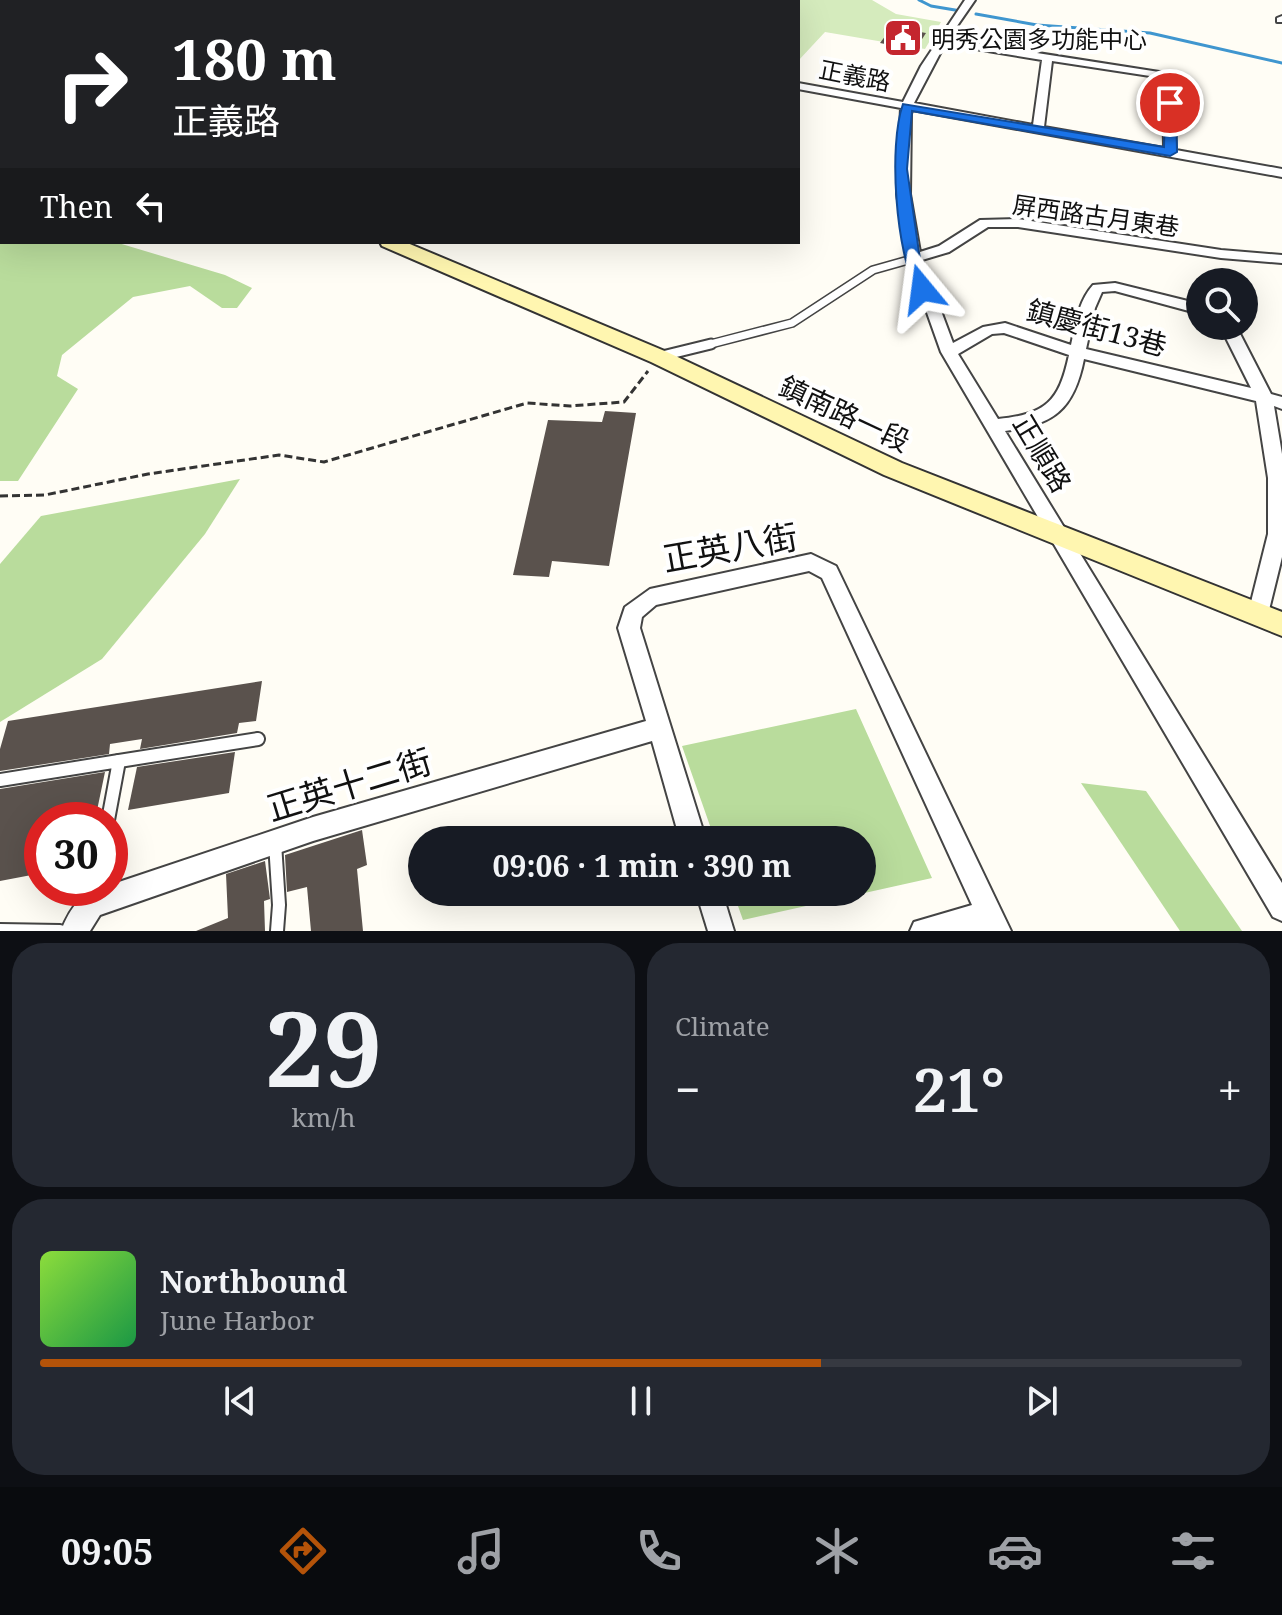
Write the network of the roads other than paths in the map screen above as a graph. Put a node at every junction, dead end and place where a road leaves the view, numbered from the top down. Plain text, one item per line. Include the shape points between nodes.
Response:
1 (970, 0) edge
2 (942, 41) junction
3 (1047, 57) junction
4 (800, 86) edge
5 (907, 107) junction
6 (1038, 129) junction
7 (1170, 152) junction
8 (1282, 173) edge
9 (394, 244) edge
10 (912, 259) junction
11 (1282, 259) edge
12 (1186, 305) edge
13 (1237, 340) edge
14 (949, 352) junction
15 (1079, 353) junction
16 (659, 357) junction
17 (1273, 400) edge
18 (994, 426) junction
19 (1061, 535) junction
20 (1258, 614) junction
21 (1282, 624) edge
22 (660, 728) junction
23 (258, 739) dead end
24 (119, 761) junction
25 (0, 780) edge
26 (111, 802) edge
27 (689, 826) edge
28 (275, 842) junction
29 (128, 886) edge
30 (88, 906) edge
31 (713, 906) edge
32 (1282, 908) edge
33 (994, 922) edge
34 (0, 930) edge
35 (60, 931) edge
36 (74, 931) edge
37 (277, 931) edge
38 (721, 931) edge
39 (923, 931) edge

1 - 2 street, 正順路
2 - 3 street
2 - 5 street, 正順路
3 - 6 street
3 - 7 street via 1168,76
4 - 5 street, 正義路
5 - 6 street, 正義路
5 - 10 street, 正順路 via 900,169
6 - 7 street, 正義路
7 - 8 street, 正義路
9 - 16 street, 鎮南路一段
10 - 11 street, 屏西路古月東巷 via 944,249 985,223
10 - 14 street, 正順路
10 - 16 lane via 873,270 792,323
12 - 15 street via 1115,287 1098,288 1090,296
13 - 17 street
14 - 15 street, 鎮慶街13巷 via 988,330 1005,328
14 - 18 street, 正順路
15 - 17 street, 鎮慶街13巷
15 - 18 street via 1067,394 1056,409 1037,419
16 - 19 street, 鎮南路一段 via 893,469
17 - 20 street via 1278,534
18 - 19 street, 正順路
19 - 20 street, 鎮南路一段
19 - 32 street, 正順路
20 - 21 street, 鎮南路一段
22 - 27 street, 正英八街
22 - 28 street, 正英十二街
22 - 33 street, 正英八街 via 629,628 632,613 650,598 811,562 829,572
23 - 24 lane
24 - 25 lane
24 - 26 lane
28 - 29 street, 正英十二街
28 - 37 lane
30 - 36 street, 正英十二街
31 - 38 street
33 - 39 street
34 - 35 lane

